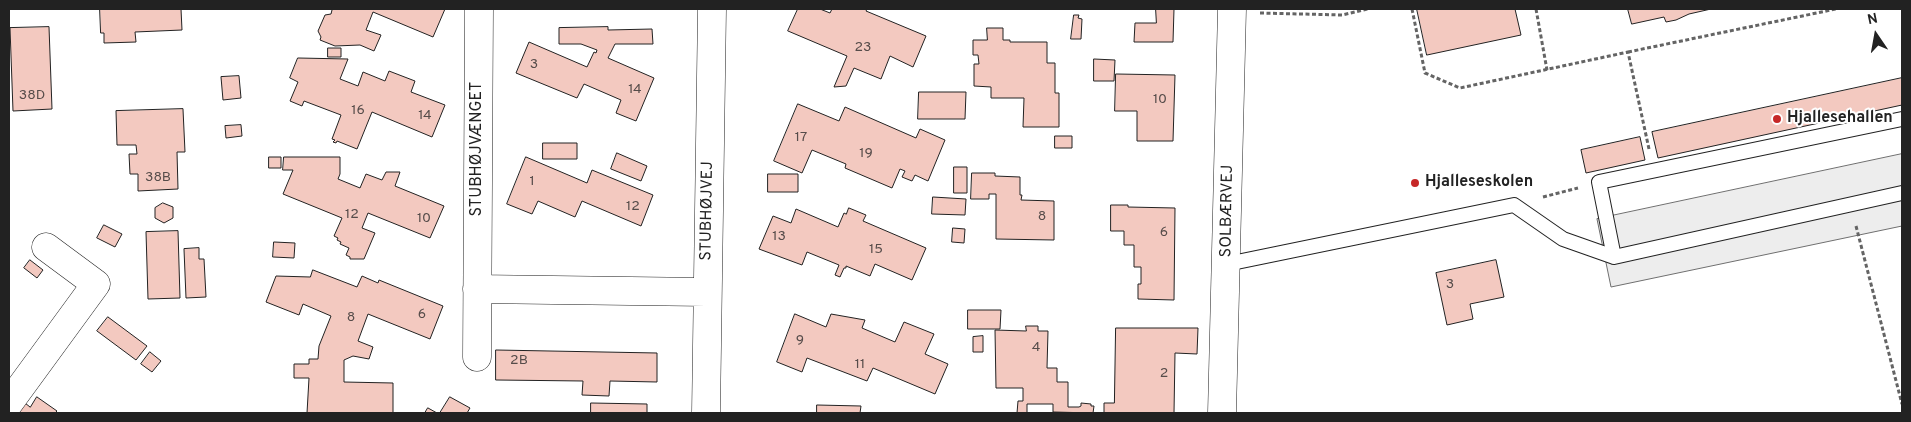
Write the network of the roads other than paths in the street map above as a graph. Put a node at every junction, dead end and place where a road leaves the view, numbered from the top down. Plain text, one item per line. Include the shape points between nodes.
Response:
1 (479, 9) edge
2 (712, 9) edge
3 (1232, 11) edge
4 (1902, 119) edge
5 (1902, 193) edge
6 (46, 247) dead end
7 (1614, 257) junction
8 (1227, 264) junction
9 (477, 289) junction
10 (706, 292) junction
11 (477, 357) dead end
12 (9, 403) edge
13 (706, 413) edge
14 (1222, 413) edge

1 - 9 street, STUBHØJVÆNGET
2 - 10 street, STUBHØJVEJ
3 - 8 street, SOLBÆRVEJ
4 - 7 lane via 1599,182
5 - 7 lane
6 - 12 street via 96,284
7 - 8 lane via 1563,239 1514,205
8 - 14 street, SOLBÆRVEJ
9 - 10 street
9 - 11 street, STUBHØJVÆNGET
10 - 13 street, STUBHØJVEJ

